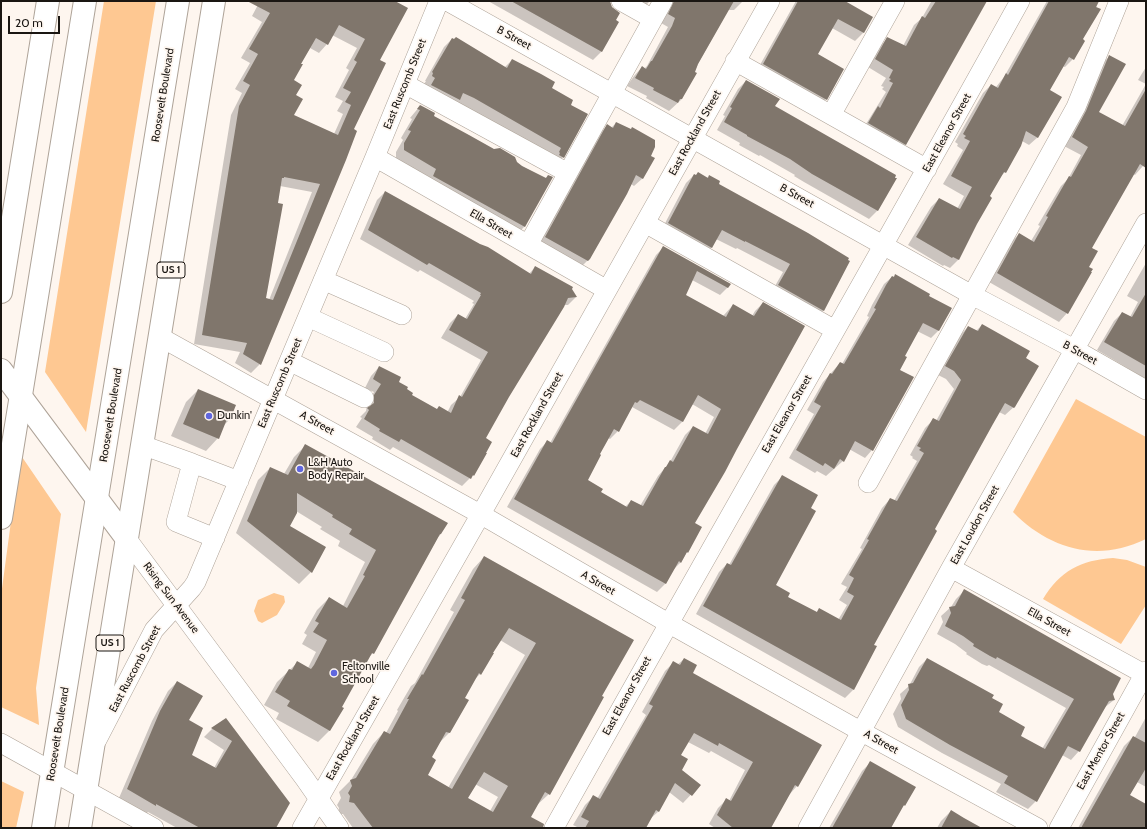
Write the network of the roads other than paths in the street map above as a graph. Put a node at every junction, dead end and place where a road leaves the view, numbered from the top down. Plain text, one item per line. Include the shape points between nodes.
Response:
1 (85, 1) edge
2 (178, 1) edge
3 (214, 1) edge
4 (438, 1) edge
5 (447, 1) edge
6 (621, 1) edge
7 (663, 1) edge
8 (770, 1) edge
9 (895, 1) edge
10 (1020, 1) edge
11 (1119, 1) edge
12 (49, 4) edge
13 (653, 19) junction
14 (735, 61) junction
15 (405, 84) junction
16 (613, 93) junction
17 (831, 115) junction
18 (692, 138) junction
19 (374, 157) junction
20 (927, 170) junction
21 (568, 173) junction
22 (645, 223) junction
23 (1146, 223) edge
24 (528, 245) junction
25 (884, 245) junction
26 (323, 280) junction
27 (607, 290) junction
28 (1, 292) edge
29 (972, 294) junction
30 (402, 315) dead end
31 (308, 317) junction
32 (835, 330) junction
33 (160, 337) junction
34 (1074, 349) junction
35 (384, 352) dead end
36 (289, 361) junction
37 (1, 370) edge
38 (1146, 390) edge
39 (21, 396) junction
40 (364, 398) dead end
41 (273, 399) junction
42 (142, 445) junction
43 (192, 463) junction
44 (239, 481) junction
45 (868, 483) dead end
46 (97, 498) junction
47 (480, 514) junction
48 (1, 518) edge
49 (215, 538) junction
50 (127, 539) junction
51 (951, 568) junction
52 (176, 605) junction
53 (668, 623) junction
54 (1145, 672) edge
55 (862, 732) junction
56 (1, 742) edge
57 (93, 748) junction
58 (52, 771) junction
59 (86, 790) junction
60 (318, 798) junction
61 (43, 828) edge
62 (80, 828) edge
63 (154, 828) edge
64 (302, 828) edge
65 (339, 828) edge
66 (554, 828) edge
67 (808, 828) edge
68 (1038, 828) edge
69 (1059, 828) edge

1 - 39 main road
2 - 46 main road, Roosevelt Boulevard
3 - 33 main road, US 1
4 - 15 street, East Ruscomb Street
5 - 16 street, B Street
6 - 13 street
7 - 13 street
8 - 14 street, East Rockland Street
9 - 17 street
10 - 20 street, East Eleanor Street
11 - 29 street via 1076,107
12 - 28 main road
13 - 16 street
14 - 17 street
14 - 18 street, East Rockland Street
15 - 19 street, East Ruscomb Street
15 - 21 street
16 - 18 street, B Street
16 - 21 street
17 - 20 street
18 - 22 street, East Rockland Street
18 - 25 street, B Street
19 - 24 street, Ella Street
19 - 26 street, East Ruscomb Street
20 - 25 street, East Eleanor Street
21 - 24 street
22 - 27 street, East Rockland Street
22 - 32 street
23 - 34 street, East Loudon Street
24 - 27 street, Ella Street
25 - 29 street, B Street
25 - 32 street, East Eleanor Street
26 - 30 street
26 - 31 street, East Ruscomb Street
27 - 47 street, East Rockland Street
29 - 34 street, B Street
29 - 45 street
31 - 35 street
31 - 36 street, East Ruscomb Street
32 - 53 street, East Eleanor Street
33 - 41 street, A Street
33 - 42 main road, US 1
34 - 38 street, B Street
34 - 51 street, East Loudon Street
36 - 40 street
36 - 41 street, East Ruscomb Street
37 - 39 main road, Rising Sun Avenue
39 - 46 main road, Rising Sun Avenue
39 - 48 main road
41 - 44 street, East Ruscomb Street
41 - 47 street, A Street
42 - 43 street
42 - 50 main road, US 1
43 - 44 street
43 - 49 street via 176,522
44 - 49 street, East Ruscomb Street
46 - 50 main road, Rising Sun Avenue
46 - 58 main road, Roosevelt Boulevard
47 - 53 street, A Street
47 - 60 street, East Rockland Street
49 - 52 street, East Ruscomb Street via 196,582
50 - 52 street, Rising Sun Avenue
50 - 57 main road, US 1
51 - 54 street, Ella Street
51 - 55 street, East Loudon Street
52 - 57 street, East Ruscomb Street via 154,630
52 - 60 street, Rising Sun Avenue
53 - 55 street, A Street
53 - 66 street, East Eleanor Street
54 - 69 street, East Mentor Street
55 - 67 street, East Loudon Street
55 - 68 street, A Street
56 - 58 street
57 - 59 main road, US 1
58 - 59 street
58 - 61 main road, Roosevelt Boulevard
59 - 62 main road, US 1
59 - 63 street
60 - 64 street, East Rockland Street
60 - 65 street, Rising Sun Avenue

